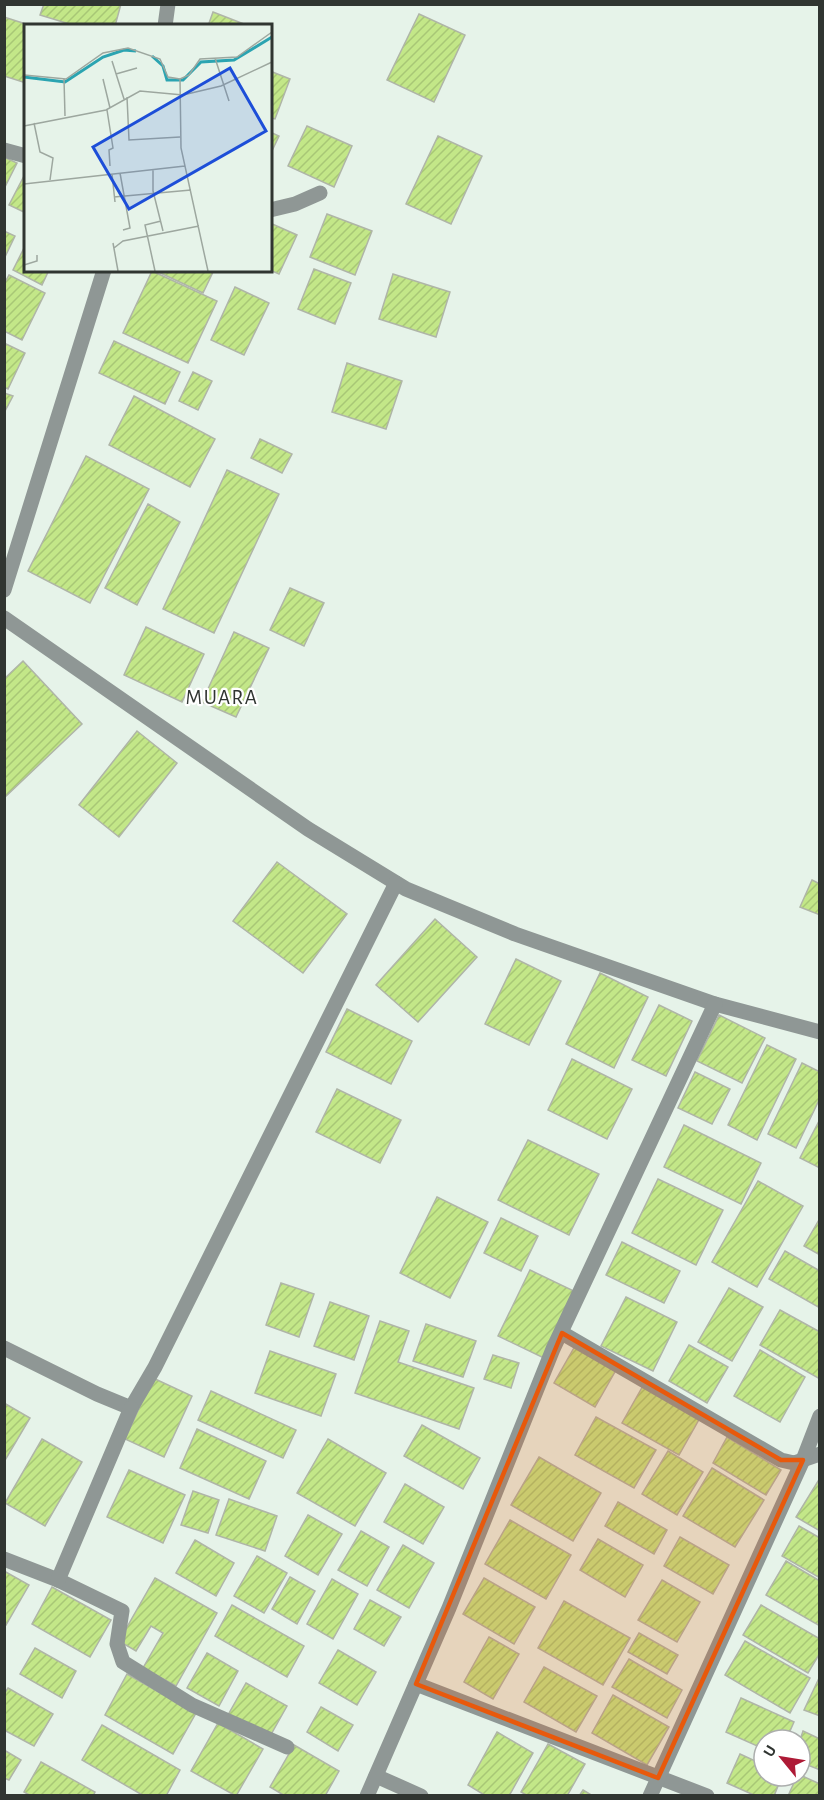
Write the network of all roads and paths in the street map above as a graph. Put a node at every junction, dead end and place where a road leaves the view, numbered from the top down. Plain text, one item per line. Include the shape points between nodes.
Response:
1 (168, 4) edge
2 (165, 24) edge
3 (4, 150) edge
4 (24, 155) edge
5 (320, 193) dead end
6 (272, 210) edge
7 (103, 272) edge
8 (4, 590) edge
9 (4, 618) edge
10 (396, 883) junction
11 (715, 1004) junction
12 (819, 1032) edge
13 (562, 1333) junction
14 (4, 1348) edge
15 (131, 1408) junction
16 (819, 1416) edge
17 (819, 1454) edge
18 (803, 1460) junction
19 (4, 1559) edge
20 (58, 1580) junction
21 (416, 1684) junction
22 (288, 1747) dead end
23 (376, 1776) junction
24 (658, 1778) junction
25 (367, 1796) edge
26 (421, 1796) edge
27 (650, 1796) edge
28 (707, 1796) edge

1 - 2 street
3 - 4 street
5 - 6 street
7 - 8 street
9 - 10 street via 308,829
10 - 11 street via 515,934
10 - 15 street
11 - 12 street
11 - 13 street
13 - 18 street via 781,1461
13 - 21 street
14 - 15 street
15 - 20 street
16 - 18 street
17 - 18 street
18 - 24 street
19 - 20 street
20 - 22 street via 122,1611 117,1644 123,1662 192,1705
21 - 23 street
21 - 24 street
23 - 25 street
23 - 26 street
24 - 27 street
24 - 28 street

